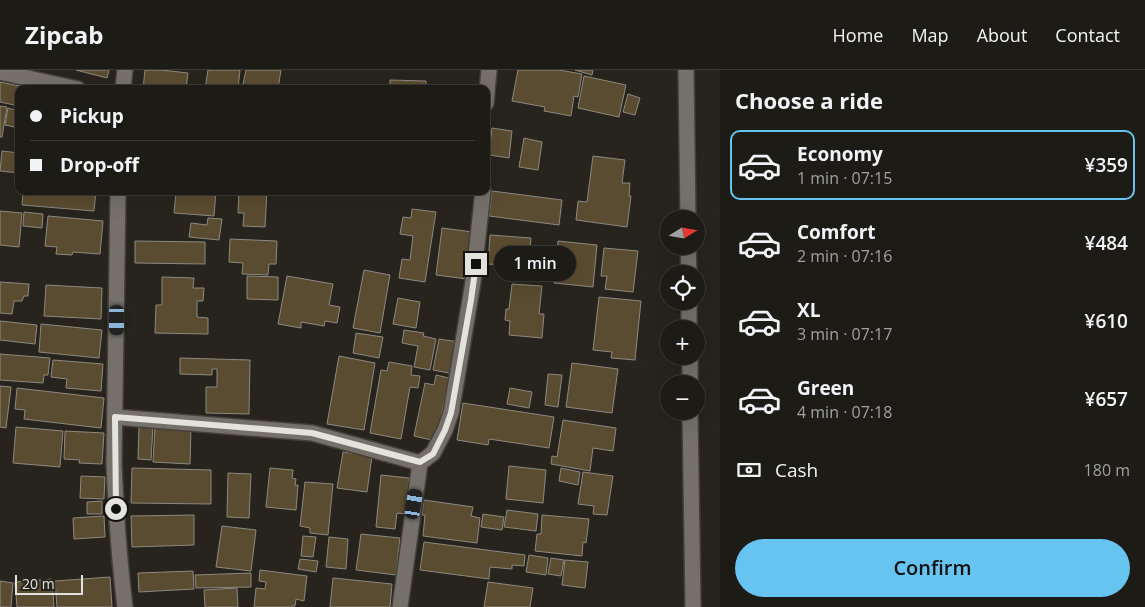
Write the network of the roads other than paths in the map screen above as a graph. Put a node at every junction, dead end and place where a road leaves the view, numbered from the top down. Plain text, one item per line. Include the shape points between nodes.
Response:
1 (125, 70) edge
2 (489, 70) edge
3 (686, 70) edge
4 (0, 72) edge
5 (60, 85) edge
6 (123, 85) edge
7 (488, 85) edge
8 (118, 195) edge
9 (483, 195) edge
10 (688, 210) edge
11 (115, 417) junction
12 (690, 420) edge
13 (420, 462) junction
14 (125, 607) edge
15 (400, 607) edge
16 (692, 607) edge

1 - 6 street
2 - 7 street
3 - 10 street
4 - 5 street
8 - 11 street
9 - 13 street via 474,282 451,413 433,454
11 - 13 street via 312,433
11 - 14 street via 116,509
12 - 16 street
13 - 15 street

